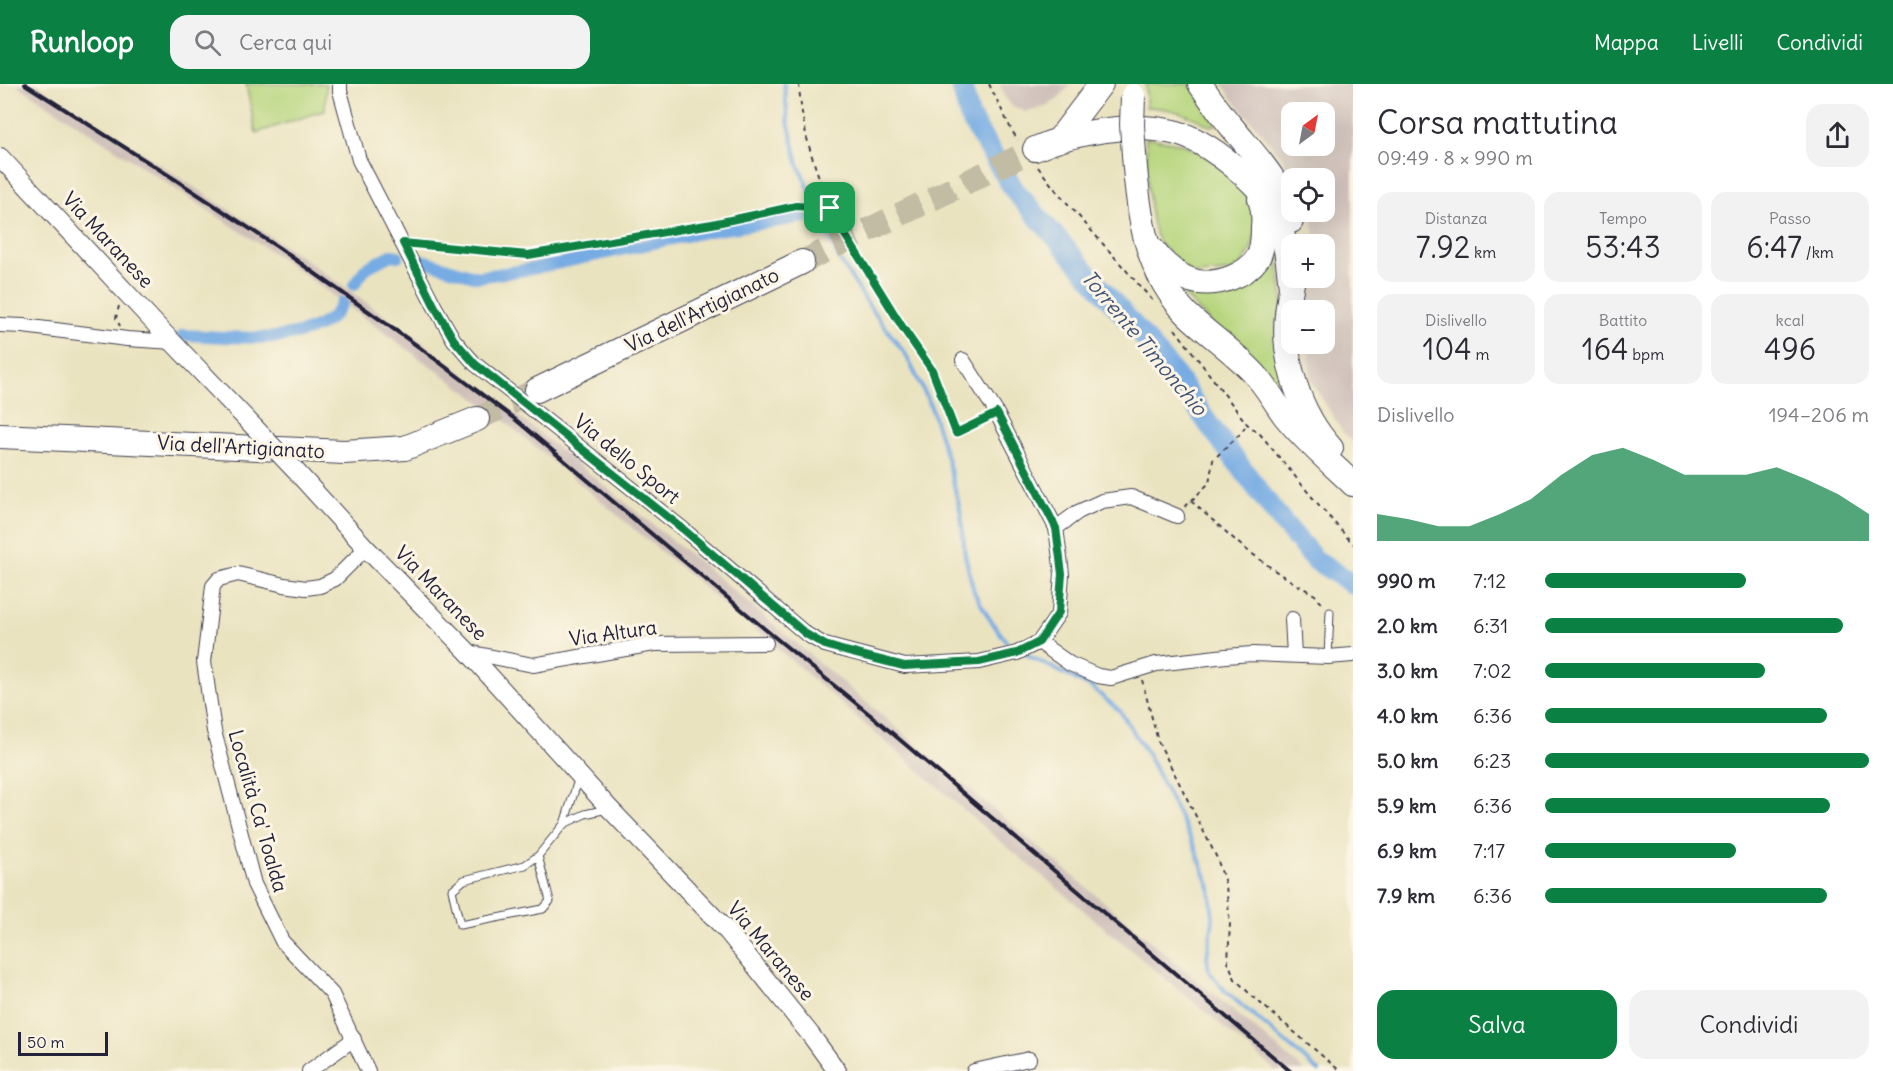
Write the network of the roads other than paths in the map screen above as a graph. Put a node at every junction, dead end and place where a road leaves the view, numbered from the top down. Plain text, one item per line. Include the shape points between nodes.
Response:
1 (340, 84) edge
2 (1101, 84) edge
3 (1200, 84) edge
4 (1133, 90) edge
5 (1039, 146) junction
6 (0, 157) edge
7 (1248, 178) junction
8 (1282, 234) edge
9 (1292, 234) edge
10 (1292, 234) edge
11 (1146, 241) junction
12 (802, 262) tunnel mouth
13 (1291, 288) edge
14 (0, 325) edge
15 (173, 342) junction
16 (963, 360) dead end
17 (537, 390) tunnel mouth
18 (477, 419) tunnel mouth
19 (0, 436) edge
20 (1353, 472) edge
21 (1353, 484) edge
22 (1177, 516) road end
23 (1056, 528) junction
24 (366, 548) junction
25 (1330, 612) road end
26 (1292, 618) dead end
27 (766, 643) dead end
28 (1028, 647) junction
29 (468, 652) junction
30 (1294, 655) junction
31 (1353, 655) edge
32 (1328, 657) junction
33 (579, 775) junction
34 (609, 808) junction
35 (564, 824) junction
36 (538, 856) junction
37 (354, 1039) junction
38 (1029, 1059) dead end
39 (309, 1071) edge
40 (368, 1071) edge
41 (837, 1071) edge
42 (974, 1071) edge

1 - 28 street, Via dello Sport via 359,160 435,307 454,340 475,364 683,529 806,634 835,648 904,666 979,662
2 - 5 highway via 1073,123
3 - 10 highway via 1271,175 1284,199
4 - 11 highway, bridge via 1136,189
5 - 7 highway via 1114,129 1174,132 1204,145
5 - 9 highway via 1086,125 1130,116 1178,121 1209,134 1253,165 1271,187
6 - 15 main road, Via Maranese
7 - 8 highway via 1269,203
7 - 11 highway via 1261,203 1263,241 1256,260 1237,276 1197,282 1173,271
11 - 21 highway via 1159,277 1174,301 1234,353 1260,380 1286,417
12 - 17 highway, Via dell'Artigianato
13 - 20 highway via 1287,339 1299,394 1328,444
14 - 15 street
15 - 24 main road, Via Maranese, bridge
16 - 23 street via 997,413
18 - 19 highway, Via dell'Artigianato via 405,448 344,452
22 - 23 street via 1131,498 1102,501
23 - 28 street via 1062,574 1059,612
24 - 29 main road, Via Maranese
24 - 37 street, Località Ca' Toalda via 335,579 320,586 284,585 238,574 219,579 213,586 204,662 214,731 254,884 282,942 332,994
25 - 32 lane
26 - 30 street
27 - 29 street, Via Altura via 654,644 533,665
28 - 30 street via 1111,678 1184,660
29 - 33 main road, Via Maranese
30 - 32 street
31 - 32 street
33 - 34 main road, Via Maranese
33 - 35 lane
34 - 35 lane
34 - 41 main road, Via Maranese via 728,932
35 - 36 lane
36 - 36 lane via 550,901 543,909 460,925 452,890 464,880 525,865
37 - 39 street
37 - 40 street, Località Ca' Toalda
38 - 42 street

